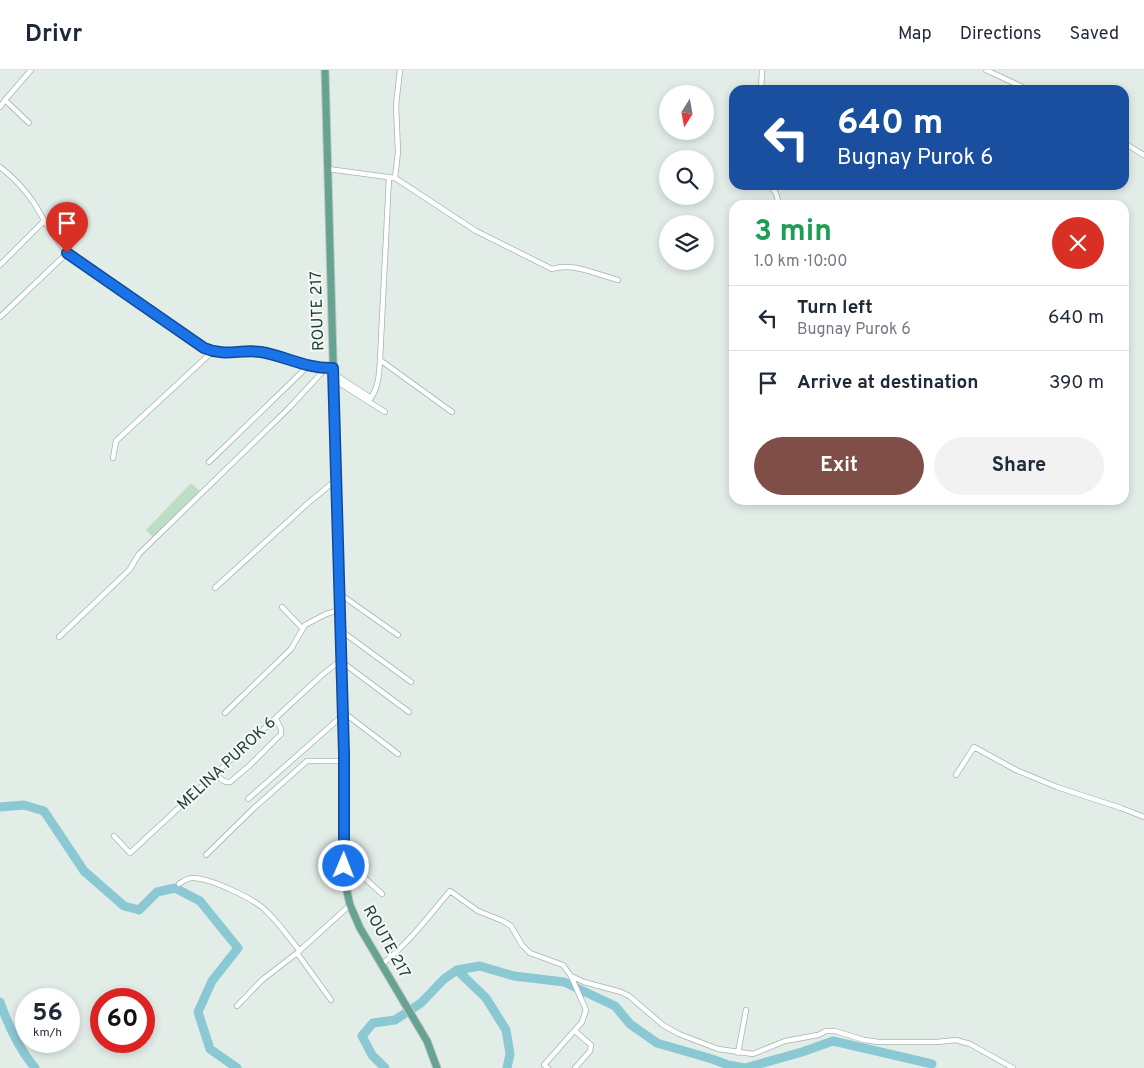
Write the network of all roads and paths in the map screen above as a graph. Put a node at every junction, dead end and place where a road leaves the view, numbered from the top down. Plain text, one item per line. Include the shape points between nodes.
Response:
1 (31, 70) edge
2 (325, 70) edge
3 (400, 70) edge
4 (762, 70) edge
5 (986, 70) edge
6 (761, 85) edge
7 (1018, 85) edge
8 (5, 100) junction
9 (0, 107) edge
10 (29, 122) dead end
11 (1129, 145) edge
12 (1144, 155) edge
13 (0, 167) edge
14 (328, 169) junction
15 (389, 177) junction
16 (395, 178) junction
17 (44, 221) junction
18 (67, 253) junction
19 (0, 265) edge
20 (618, 280) dead end
21 (0, 317) edge
22 (212, 352) junction
23 (380, 360) junction
24 (308, 366) junction
25 (331, 372) junction
26 (385, 412) dead end
27 (452, 412) dead end
28 (113, 458) dead end
29 (209, 462) dead end
30 (336, 480) junction
31 (215, 588) dead end
32 (339, 593) junction
33 (282, 607) dead end
34 (340, 610) junction
35 (302, 628) junction
36 (340, 630) junction
37 (398, 635) dead end
38 (59, 637) dead end
39 (341, 660) junction
40 (411, 682) dead end
41 (408, 712) dead end
42 (225, 713) dead end
43 (343, 713) junction
44 (276, 719) junction
45 (398, 754) dead end
46 (344, 762) junction
47 (216, 773) junction
48 (956, 775) dead end
49 (248, 799) dead end
50 (1144, 817) edge
51 (114, 836) dead end
52 (206, 855) dead end
53 (345, 862) junction
54 (179, 884) dead end
55 (382, 894) dead end
56 (350, 906) junction
57 (298, 952) junction
58 (381, 965) junction
59 (571, 976) junction
60 (331, 1000) dead end
61 (237, 1006) dead end
62 (746, 1010) dead end
63 (575, 1030) junction
64 (738, 1053) junction
65 (437, 1068) edge
66 (548, 1068) edge
67 (575, 1068) edge
68 (1012, 1068) edge

1 - 8 street
2 - 14 main road, ROUTE 217
3 - 16 street
4 - 6 street
5 - 7 street
8 - 9 street
8 - 10 street
11 - 12 street
13 - 17 street via 24,189
14 - 15 street
14 - 25 main road, ROUTE 217
15 - 16 street
15 - 23 street
16 - 20 street via 476,231 552,269 569,267
17 - 18 street
17 - 19 street
18 - 21 street
18 - 22 street
22 - 24 street via 260,352
22 - 28 street via 116,441
23 - 25 street via 377,387 371,398
23 - 27 street
24 - 25 street
24 - 29 street
25 - 26 street
25 - 30 main road, ROUTE 217
25 - 38 street via 289,408 139,554 123,576
30 - 31 street
30 - 32 main road, ROUTE 217
32 - 34 main road, ROUTE 217
32 - 37 street
33 - 35 street
34 - 35 street
34 - 36 main road, ROUTE 217
35 - 42 street via 291,649
36 - 39 main road, ROUTE 217
36 - 40 street
39 - 41 street
39 - 43 main road, ROUTE 217
39 - 44 street, MELINA PUROK 6
43 - 45 street
43 - 46 main road, ROUTE 217
43 - 49 street
44 - 47 street, MELINA PUROK 6
44 - 47 street via 281,734 249,766 230,782 220,779
46 - 52 street via 307,761
46 - 53 main road, ROUTE 217
47 - 51 street, MELINA PUROK 6 via 130,853
48 - 50 street via 974,747 1057,787
53 - 55 street
53 - 56 main road, ROUTE 217
54 - 57 street via 193,878 204,880 257,904 270,915
56 - 57 street
56 - 58 main road, ROUTE 217
57 - 60 street
57 - 61 street via 262,980
58 - 59 street via 414,935 450,891 478,911 511,926 526,950 563,965
58 - 65 main road, ROUTE 217 via 427,1041
59 - 63 street via 586,1010
59 - 64 street via 629,996 653,1018 679,1034
62 - 64 street
63 - 66 street via 544,1065
63 - 67 street via 591,1045 590,1051
64 - 68 street via 753,1054 785,1041 835,1031 879,1042 956,1040 970,1044

